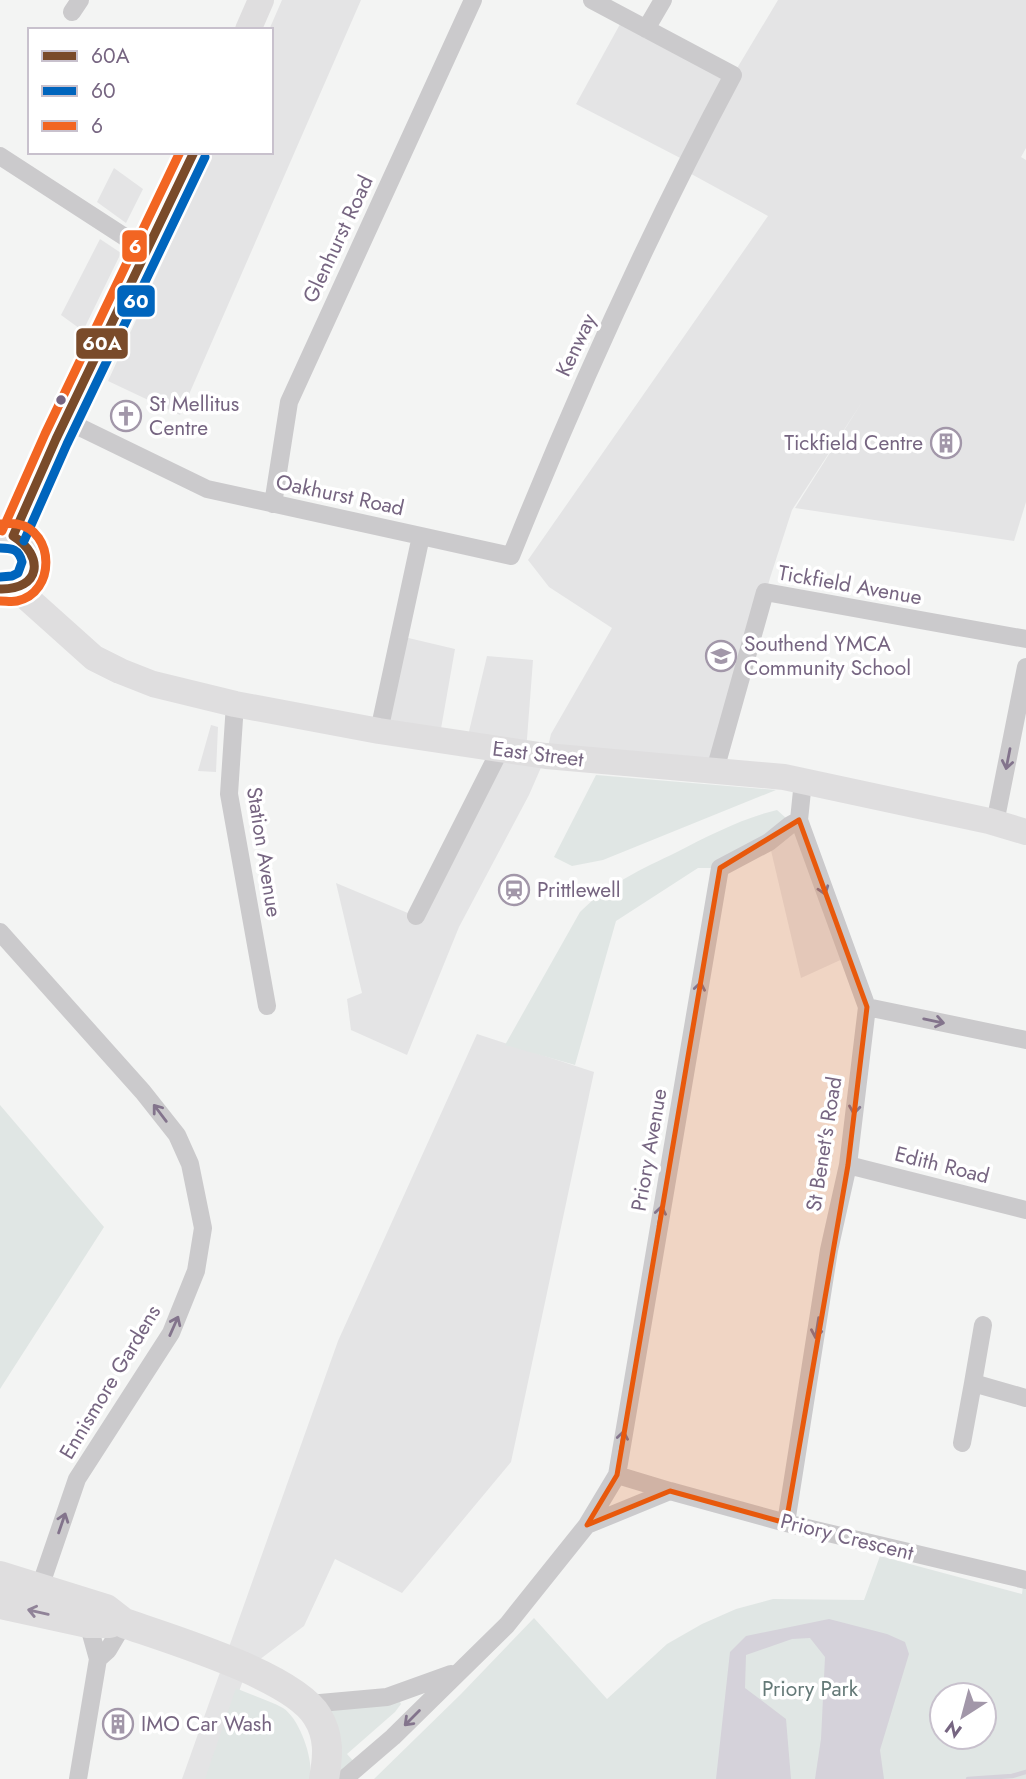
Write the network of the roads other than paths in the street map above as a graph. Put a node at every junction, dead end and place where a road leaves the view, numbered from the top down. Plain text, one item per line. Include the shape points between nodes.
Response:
1 (261, 0) edge
2 (473, 0) edge
3 (592, 0) edge
4 (663, 0) edge
5 (249, 28) edge
6 (646, 29) junction
7 (193, 154) edge
8 (0, 156) edge
9 (148, 252) junction
10 (65, 421) junction
11 (273, 504) junction
12 (7, 536) edge
13 (421, 536) junction
14 (35, 568) junction
15 (8, 589) edge
16 (65, 633) junction
17 (1026, 639) edge
18 (1026, 667) edge
19 (235, 704) junction
20 (379, 731) junction
21 (500, 750) junction
22 (715, 770) junction
23 (803, 781) junction
24 (799, 820) junction
25 (996, 824) junction
26 (1026, 832) edge
27 (415, 916) dead end
28 (0, 932) edge
29 (267, 1006) dead end
30 (867, 1007) junction
31 (1026, 1040) edge
32 (848, 1165) junction
33 (1026, 1210) edge
34 (983, 1325) dead end
35 (973, 1383) junction
36 (1026, 1398) edge
37 (962, 1443) dead end
38 (617, 1475) junction
39 (670, 1491) junction
40 (786, 1523) junction
41 (587, 1525) junction
42 (0, 1577) edge
43 (1026, 1580) edge
44 (40, 1587) junction
45 (0, 1604) edge
46 (88, 1623) junction
47 (124, 1623) junction
48 (99, 1659) junction
49 (460, 1670) junction
50 (309, 1704) junction
51 (78, 1779) edge
52 (324, 1779) edge
53 (344, 1779) edge

1 - 5 main road
2 - 11 street, Glenhurst Road via 289,402
3 - 6 street
4 - 6 street
6 - 13 street, Kenway via 733,75 687,162 567,418 511,556
7 - 9 main road
8 - 9 street
9 - 10 main road
10 - 11 street, Oakhurst Road via 207,489
10 - 12 main road
11 - 13 street, Oakhurst Road
12 - 14 main road, East Street via 31,547
13 - 20 street, Oakhurst Road
14 - 15 main road via 25,584
14 - 16 main road, East Street
15 - 16 main road, East Street
16 - 19 main road, East Street via 94,658 120,671
17 - 22 street, Tickfield Avenue via 765,592
18 -> 25 street
19 - 20 main road, East Street
19 - 29 street, Station Avenue via 229,794
20 - 21 main road, East Street
21 - 22 main road, East Street
21 - 27 street
22 - 23 main road, East Street
23 - 24 street, St Benet's Road
23 - 25 main road, East Street
24 -> 30 street, St Benet's Road
38 -> 24 street, Priory Avenue via 720,868
25 - 26 main road, East Street
44 -> 28 street, Ennismore Gardens via 77,1479 171,1332 196,1271 203,1228 190,1164 177,1135
30 -> 31 street
30 -> 32 street, St Benet's Road
32 - 33 street, Edith Road
32 -> 40 street, St Benet's Road via 829,1250
34 - 35 street
35 - 36 street
35 - 37 street
38 - 39 street, Priory Crescent
38 - 41 street, Priory Avenue
39 - 40 street, Priory Crescent
39 - 41 street
40 - 43 street, Priory Crescent
41 - 49 street via 507,1625
42 - 44 main road
44 - 47 main road via 106,1609
46 -> 45 main road
46 - 47 main road
46 - 48 street
47 - 48 street
47 - 50 main road via 279,1683
48 - 51 street
49 - 50 street via 387,1697
49 -> 53 street
50 - 52 main road via 325,1732

